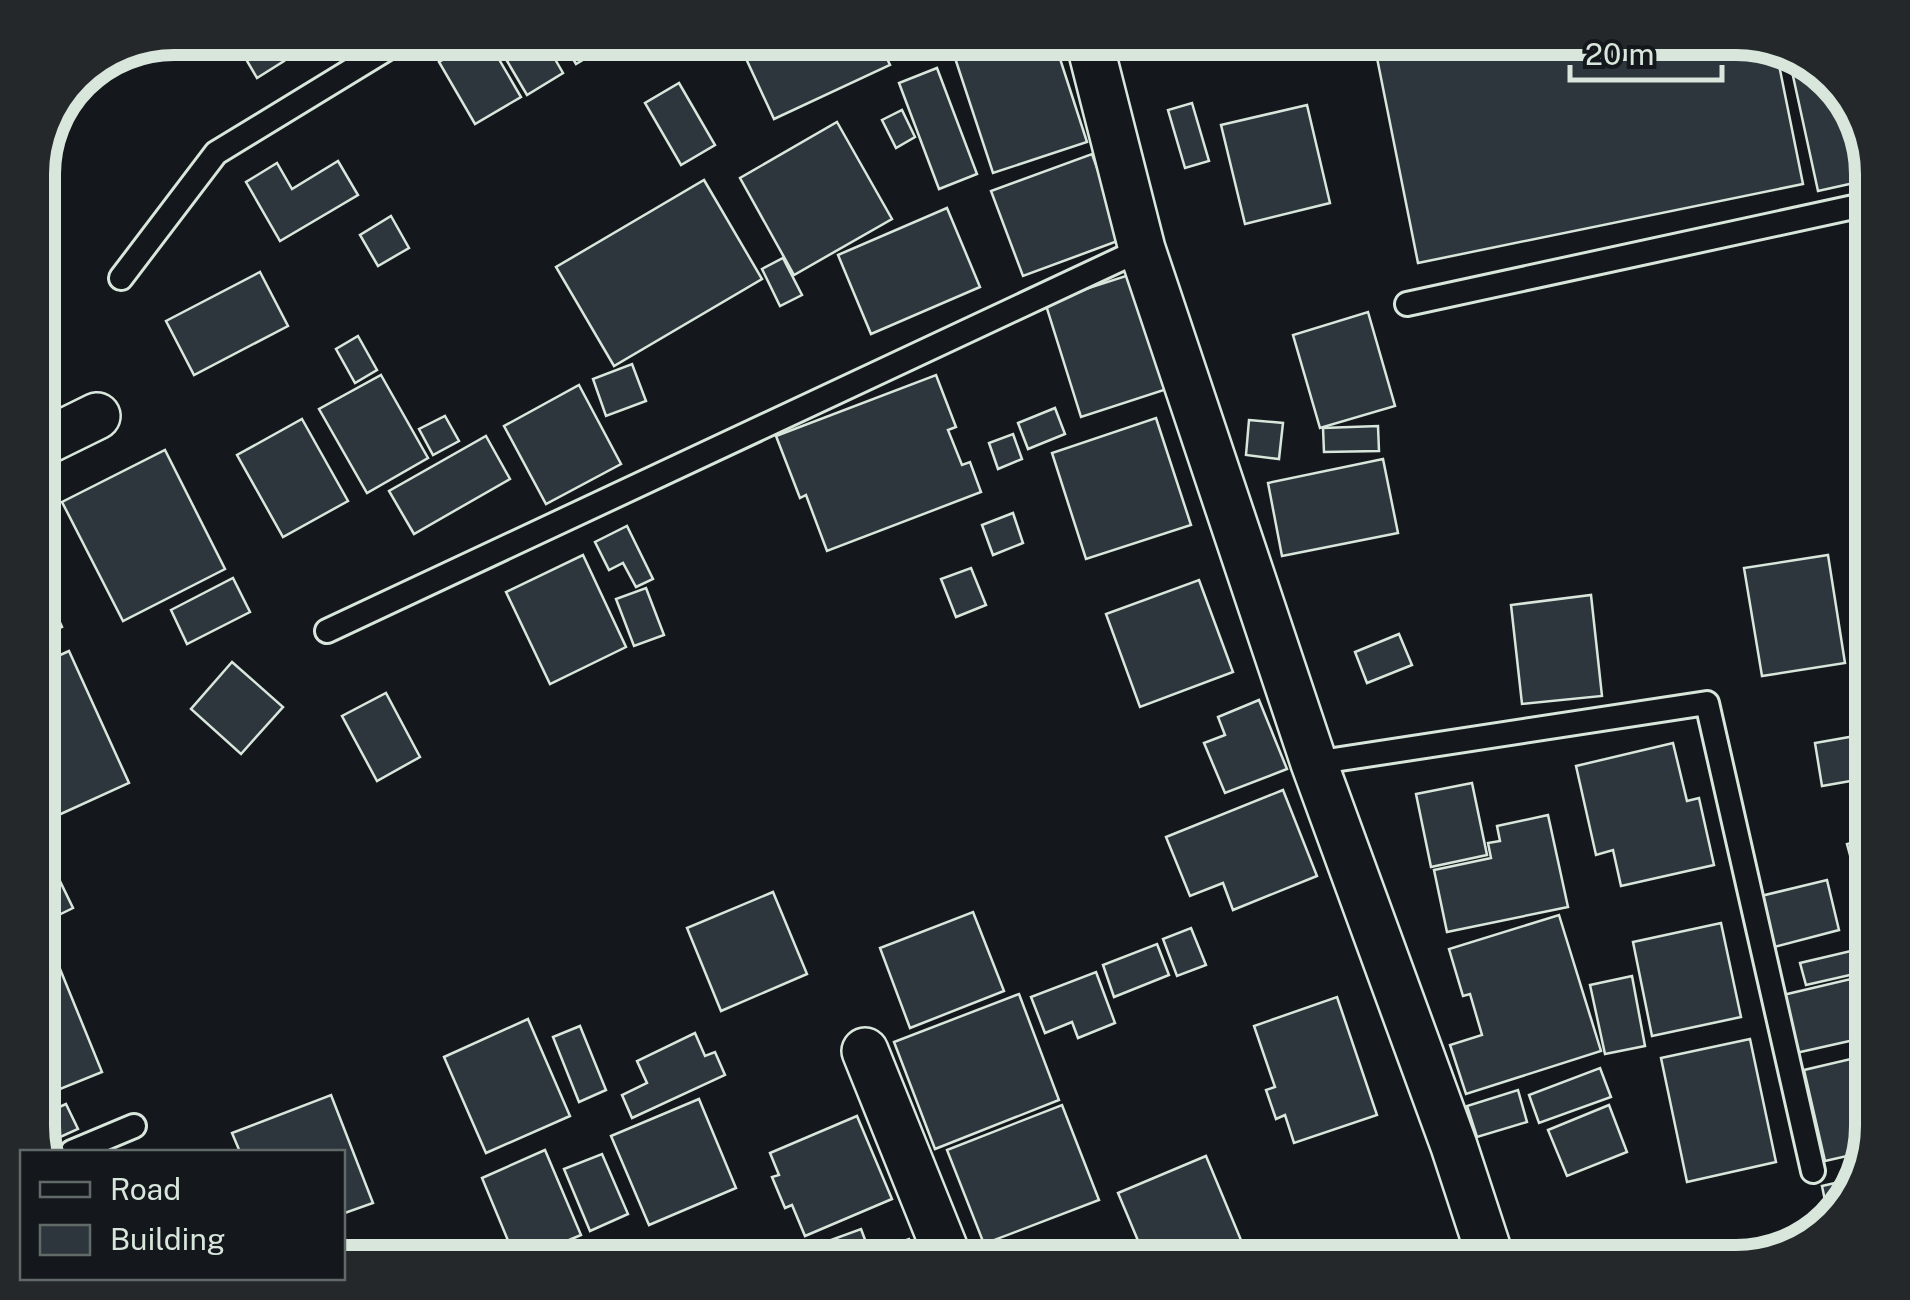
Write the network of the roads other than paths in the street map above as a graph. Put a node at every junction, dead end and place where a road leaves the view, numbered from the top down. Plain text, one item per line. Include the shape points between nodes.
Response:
1 (378, 55) edge
2 (1092, 55) edge
3 (1855, 207) edge
4 (1142, 249) junction
5 (121, 278) dead end
6 (1407, 304) dead end
7 (97, 416) dead end
8 (55, 437) edge
9 (327, 631) dead end
10 (1314, 762) junction
11 (865, 1052) dead end
12 (134, 1126) dead end
13 (77, 1150) edge
14 (1813, 1171) dead end
15 (943, 1245) edge
16 (1486, 1245) edge

1 - 5 lane via 216,153
2 - 4 street
3 - 6 lane
4 - 9 lane
4 - 10 street
7 - 8 street
10 - 14 lane via 1707,703
10 - 16 street
11 - 15 street
12 - 13 lane

